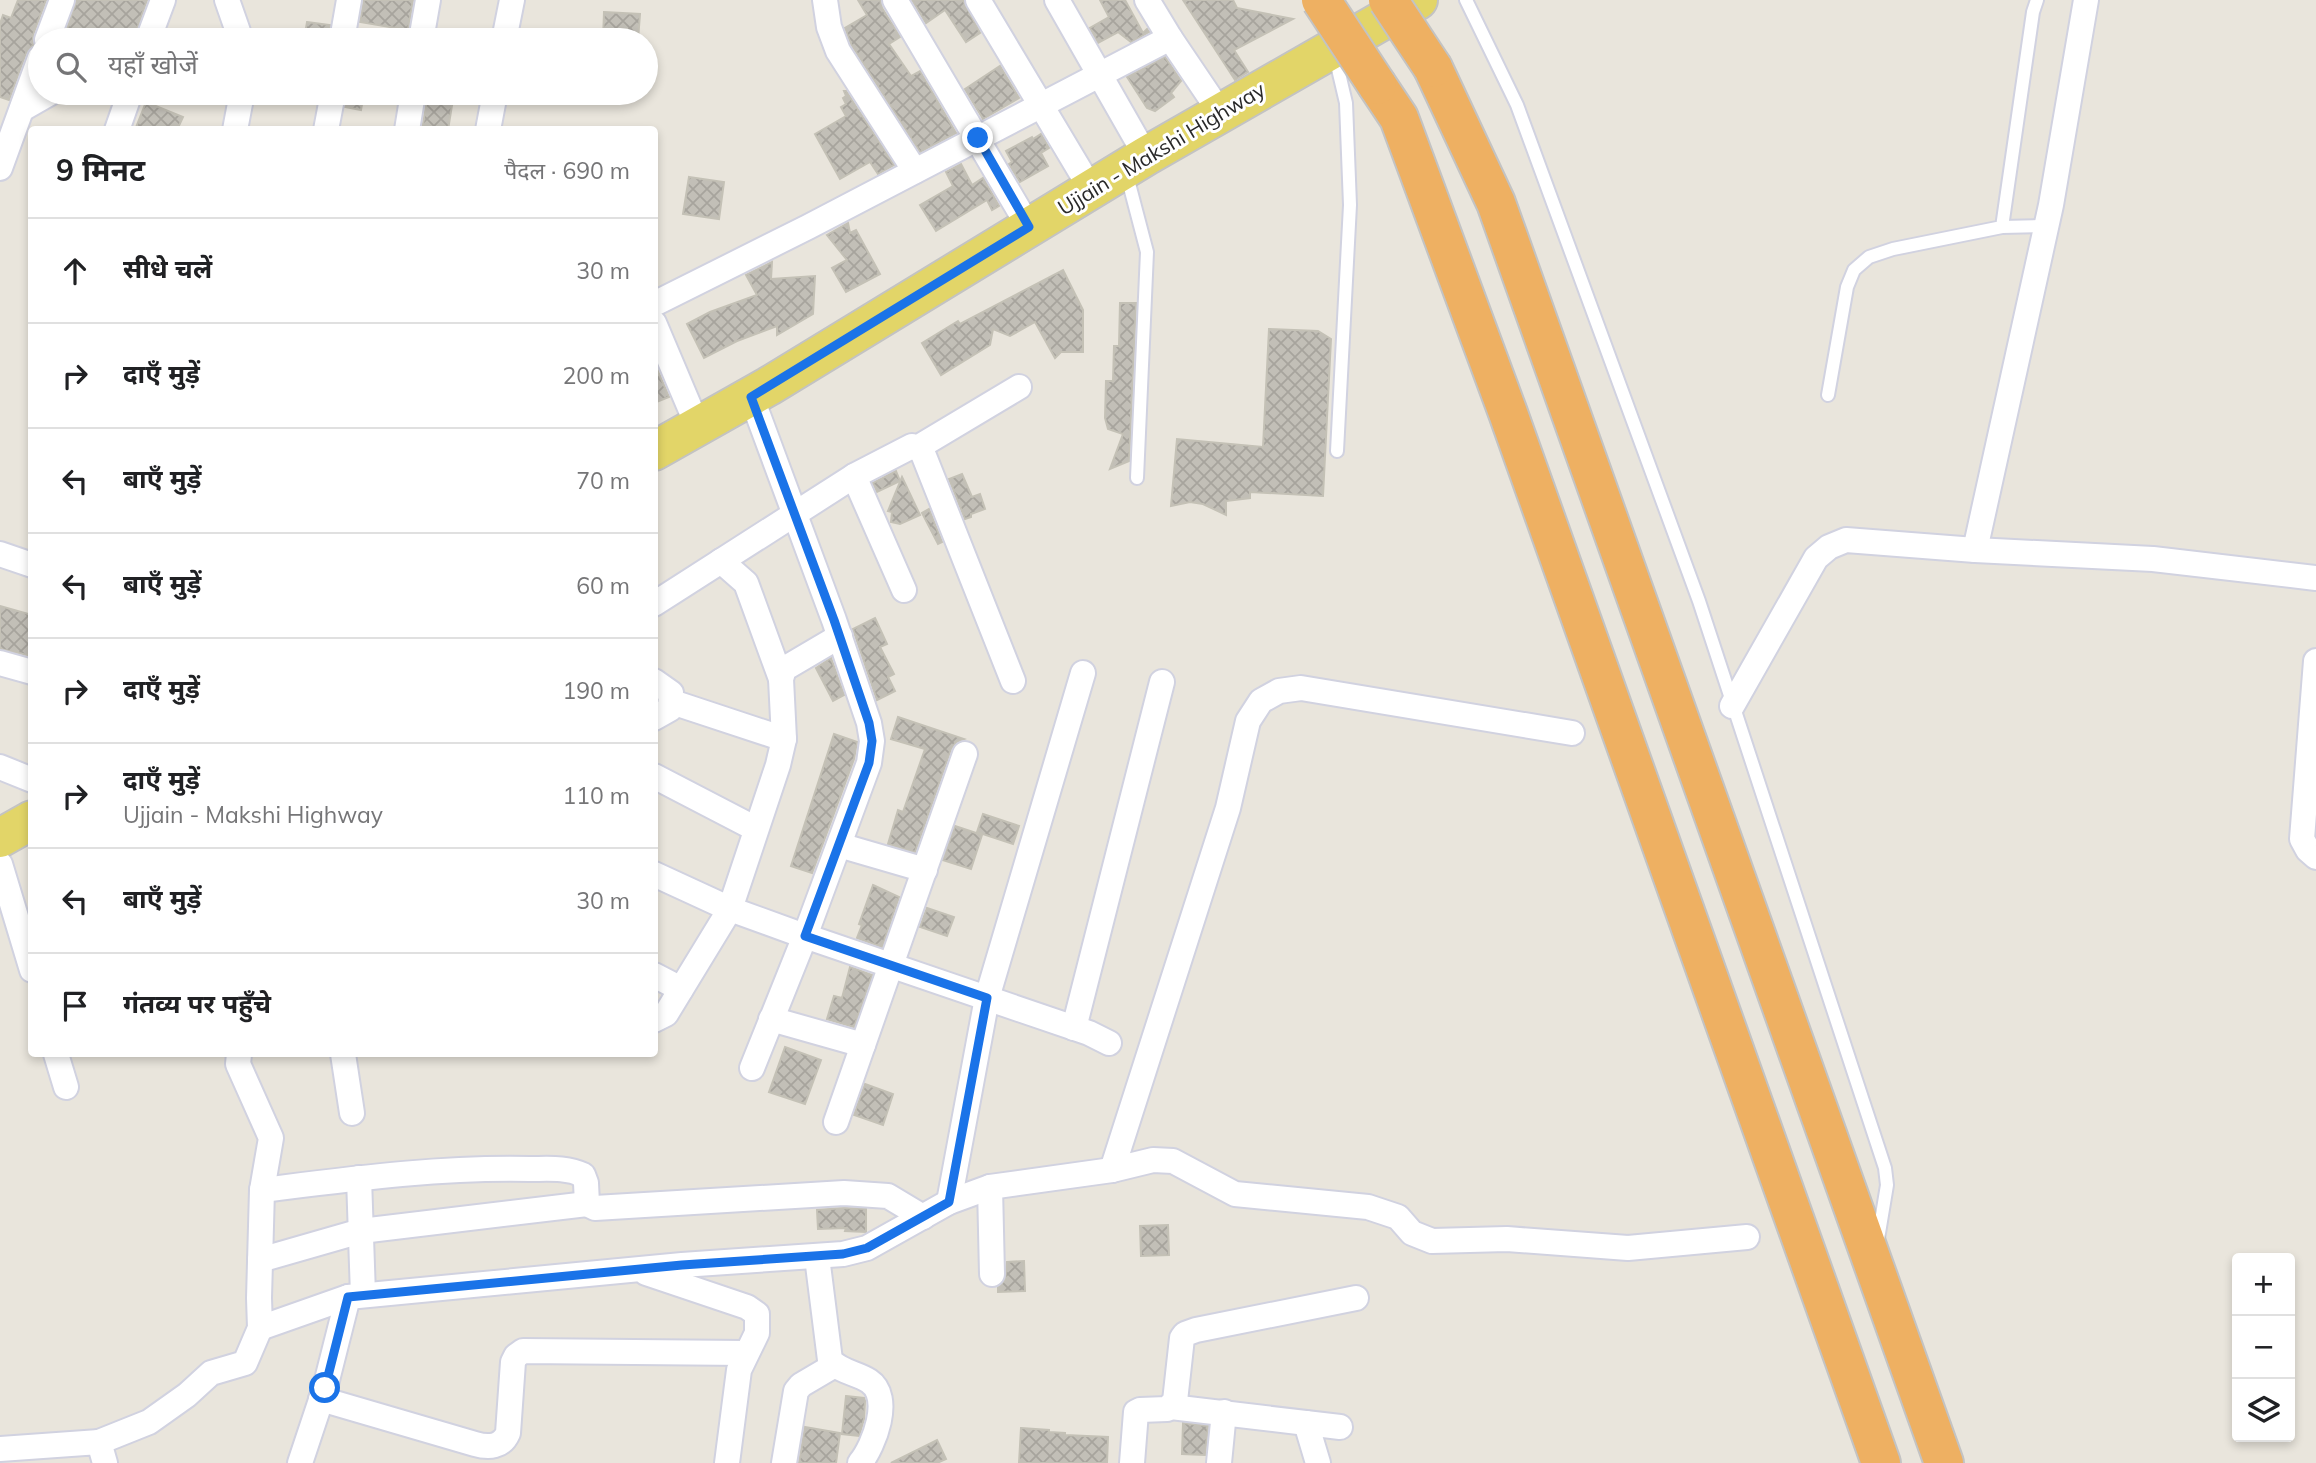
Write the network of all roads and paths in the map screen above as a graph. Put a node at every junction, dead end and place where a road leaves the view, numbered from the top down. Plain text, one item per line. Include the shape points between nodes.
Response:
1 (62, 0) edge
2 (163, 0) edge
3 (227, 0) edge
4 (349, 0) edge
5 (428, 0) edge
6 (512, 0) edge
7 (825, 0) edge
8 (895, 0) edge
9 (978, 0) edge
10 (1057, 0) edge
11 (1147, 0) edge
12 (1321, 0) edge
13 (1388, 0) edge
14 (1418, 0) edge
15 (1466, 0) edge
16 (2037, 0) edge
17 (2086, 0) edge
18 (52, 28) edge
19 (150, 28) edge
20 (237, 28) edge
21 (344, 28) edge
22 (423, 28) edge
23 (506, 28) edge
24 (1170, 38) junction
25 (1102, 75) junction
26 (1349, 79) junction
27 (28, 92) edge
28 (29, 105) edge
29 (126, 105) edge
30 (239, 105) edge
31 (331, 105) edge
32 (411, 105) edge
33 (493, 105) edge
34 (1040, 105) junction
35 (22, 109) junction
36 (1220, 112) junction
37 (118, 126) edge
38 (235, 126) edge
39 (327, 126) edge
40 (408, 126) edge
41 (489, 126) edge
42 (978, 138) junction
43 (0, 168) edge
44 (915, 171) junction
45 (1135, 175) junction
46 (1091, 189) junction
47 (2047, 226) junction
48 (1029, 227) junction
49 (2002, 227) junction
50 (658, 302) edge
51 (658, 332) edge
52 (1019, 387) dead end
53 (1828, 395) dead end
54 (751, 397) junction
55 (698, 427) junction
56 (917, 448) junction
57 (658, 449) edge
58 (1337, 451) dead end
59 (854, 477) junction
60 (1138, 478) dead end
61 (795, 515) junction
62 (1975, 550) junction
63 (0, 554) edge
64 (721, 561) junction
65 (28, 564) edge
66 (2316, 578) edge
67 (904, 590) dead end
68 (658, 601) edge
69 (840, 636) junction
70 (2316, 661) edge
71 (0, 663) edge
72 (28, 671) edge
73 (1083, 673) dead end
74 (781, 679) junction
75 (1013, 681) dead end
76 (1162, 682) dead end
77 (658, 684) edge
78 (1732, 706) junction
79 (663, 710) edge
80 (2314, 712) edge
81 (1572, 733) dead end
82 (784, 739) junction
83 (965, 754) dead end
84 (0, 767) edge
85 (28, 778) edge
86 (658, 778) edge
87 (28, 822) edge
88 (756, 829) junction
89 (0, 838) edge
90 (839, 845) junction
91 (2316, 856) edge
92 (0, 864) edge
93 (925, 870) junction
94 (658, 876) edge
95 (730, 909) junction
96 (805, 936) junction
97 (28, 957) edge
98 (891, 965) junction
99 (658, 977) edge
100 (681, 989) junction
101 (987, 998) junction
102 (658, 1018) edge
103 (771, 1019) junction
104 (1074, 1028) junction
105 (1109, 1043) dead end
106 (863, 1045) junction
107 (57, 1057) edge
108 (239, 1057) edge
109 (343, 1057) edge
110 (752, 1068) dead end
111 (66, 1087) dead end
112 (352, 1113) dead end
113 (836, 1122) dead end
114 (1112, 1170) junction
115 (359, 1178) junction
116 (990, 1187) junction
117 (262, 1190) junction
118 (949, 1202) junction
119 (587, 1204) junction
120 (923, 1217) junction
121 (361, 1231) junction
122 (1747, 1237) dead end
123 (817, 1257) junction
124 (260, 1260) junction
125 (1873, 1264) junction
126 (639, 1270) junction
127 (992, 1273) dead end
128 (356, 1296) junction
129 (1356, 1298) dead end
130 (260, 1328) junction
131 (746, 1353) junction
132 (835, 1365) junction
133 (321, 1399) junction
134 (1171, 1406) junction
135 (1224, 1412) junction
136 (1306, 1423) junction
137 (1340, 1427) dead end
138 (0, 1449) edge
139 (102, 1453) edge
140 (300, 1463) edge
141 (727, 1463) edge
142 (784, 1463) edge
143 (860, 1463) edge
144 (1132, 1463) edge
145 (1219, 1463) edge
146 (1318, 1463) edge
147 (1881, 1463) edge
148 (1944, 1463) edge

1 - 18 street
2 - 19 street
3 - 20 street
4 - 21 street
5 - 22 street
6 - 23 street
7 - 44 street via 838,51
8 - 42 street
9 - 34 street
10 - 25 street
11 - 24 street
12 - 26 highway, bridge
13 - 125 highway, bridge via 1433,68 1496,203
14 - 26 main road, Ujjain - Makshi Highway
15 - 78 lane via 1517,105 1699,601
16 - 49 lane
17 - 47 street
24 - 25 street
24 - 36 street
25 - 34 street
25 - 45 street
26 - 36 main road, Ujjain - Makshi Highway
26 - 58 lane via 1350,205
26 - 147 highway via 1399,118
27 - 35 street
28 - 35 street
29 - 37 street
30 - 38 street
31 - 39 street
32 - 40 street
33 - 41 street
34 - 42 street
34 - 46 street
35 - 43 street
36 - 45 main road, Ujjain - Makshi Highway
42 - 44 street
42 - 48 street
44 - 50 street
45 - 46 main road, Ujjain - Makshi Highway
45 - 60 lane via 1147,252
46 - 48 main road, Ujjain - Makshi Highway
47 - 49 lane
47 - 62 street
48 - 54 main road, Ujjain - Makshi Highway
49 - 53 lane via 1893,249 1869,257 1854,270
51 - 55 street
52 - 56 street
54 - 55 main road, Ujjain - Makshi Highway
54 - 61 street
55 - 57 main road, Ujjain - Makshi Highway
56 - 59 street via 906,448
56 - 75 street
59 - 61 street
59 - 67 street
61 - 64 street
61 - 69 street
62 - 66 street via 2153,559
62 - 78 street via 1846,540 1829,547 1816,558
63 - 65 street
64 - 68 street
64 - 74 street via 746,583
69 - 74 street via 790,664
69 - 90 street via 872,741 869,763
70 - 80 street
71 - 72 street
73 - 101 street
74 - 82 street
76 - 104 street
77 - 79 street via 671,693
78 - 125 lane via 1885,1168 1887,1185
79 - 82 street
80 - 91 street via 2302,839
81 - 114 street via 1301,688 1279,691 1261,701 1248,721 1228,807
82 - 88 street
83 - 93 street
84 - 85 street
86 - 88 street
87 - 89 main road
88 - 95 street
90 - 93 street
90 - 96 street
92 - 97 street
93 - 98 street
94 - 95 street
95 - 96 street
95 - 100 street
96 - 98 street
96 - 103 street
98 - 101 street
98 - 106 street
99 - 100 street
100 - 102 street via 666,1014
101 - 104 street
101 - 118 street
103 - 106 street
103 - 110 street
104 - 105 street
106 - 113 street
107 - 111 street
108 - 117 street via 271,1138
109 - 112 street
114 - 116 street
114 - 122 street via 1153,1160 1173,1161 1235,1194 1368,1208 1398,1217 1412,1233 1432,1241 1507,1240 1628,1248
115 - 117 street
115 - 119 street via 495,1168 563,1170 583,1175
115 - 121 street
116 - 118 street
116 - 127 street
117 - 124 street
118 - 120 street
119 - 120 street via 595,1208 844,1193 878,1195
119 - 121 street
120 - 123 street via 876,1243
121 - 124 street
121 - 128 street
123 - 126 street
123 - 132 street via 829,1352
124 - 130 street
125 - 148 highway
126 - 128 street
126 - 131 street via 757,1314 757,1333
128 - 130 street
128 - 133 street
129 - 134 street via 1189,1332 1182,1338
130 - 139 street via 245,1363 211,1373 187,1395
131 - 133 street via 523,1351 513,1362 508,1433 495,1446
131 - 141 street via 739,1370
132 - 142 street via 796,1391
132 - 143 street via 870,1382 880,1399 876,1434
133 - 140 street
134 - 135 street
134 - 144 street via 1136,1412
135 - 136 street
135 - 145 street
136 - 137 street
136 - 146 street
138 - 139 street

